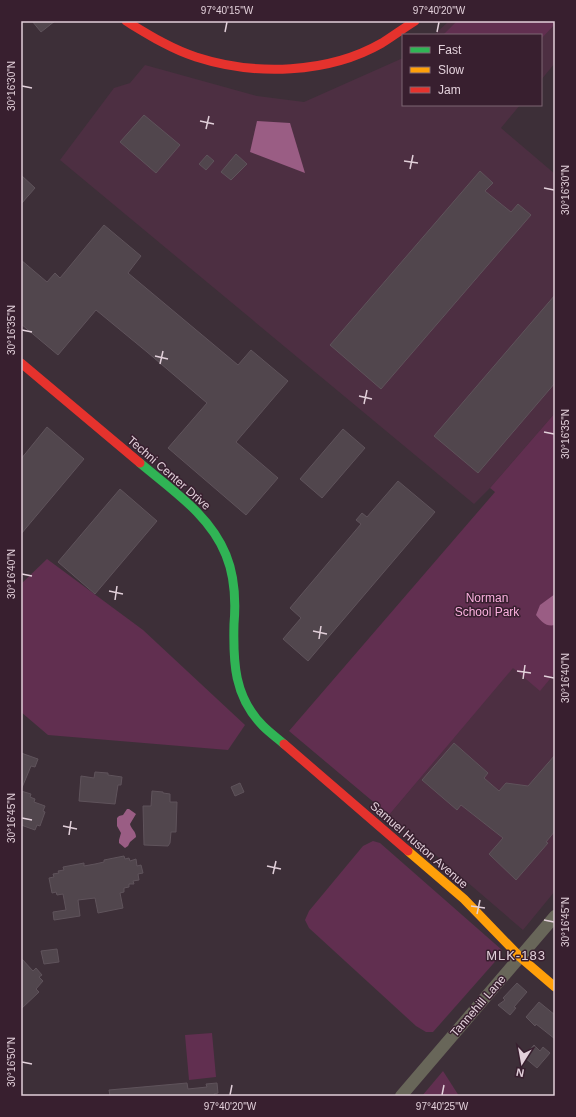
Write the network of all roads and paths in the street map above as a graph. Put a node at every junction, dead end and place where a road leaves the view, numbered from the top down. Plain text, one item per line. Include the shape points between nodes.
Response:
1 (126, 21) edge
2 (414, 21) edge
3 (21, 364) edge
4 (263, 726) joint
5 (555, 916) edge
6 (520, 957) junction
7 (555, 987) edge
8 (401, 1096) edge

1 - 2 street via 159,42 198,59 241,69 264,70 310,68 352,57 393,36
3 - 4 street, Techni Center Drive via 189,504 213,531 226,555 233,579 236,609 236,679 249,709
4 - 6 street, Samuel Huston Avenue via 464,899
5 - 6 street, Tannehill Lane
6 - 7 street, Samuel Huston Avenue
6 - 8 street, Tannehill Lane

